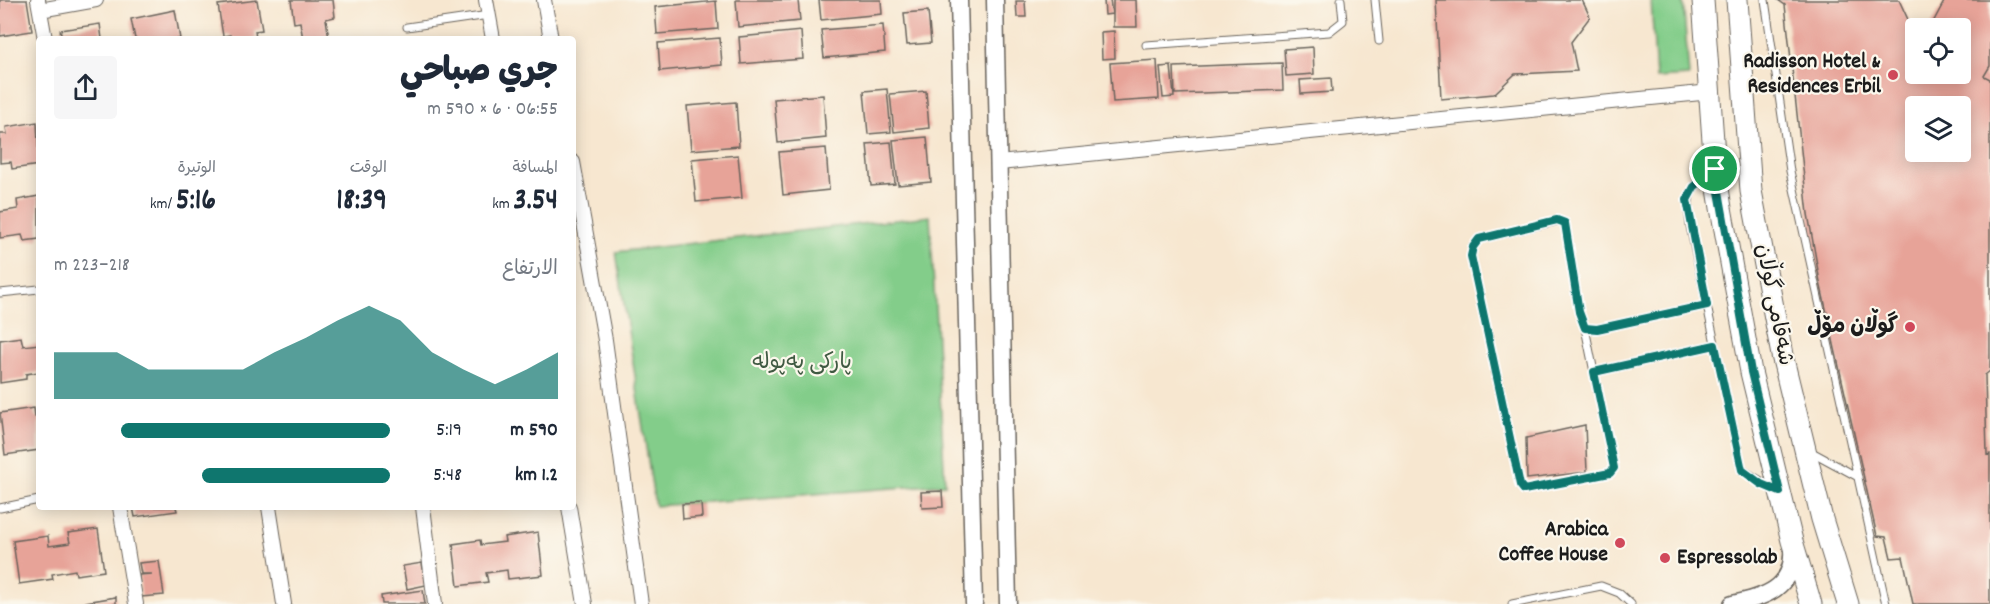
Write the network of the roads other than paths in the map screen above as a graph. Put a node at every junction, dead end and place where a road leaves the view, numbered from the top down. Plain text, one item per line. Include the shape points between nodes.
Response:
1 (96, 0) edge
2 (486, 0) edge
3 (544, 0) edge
4 (959, 0) edge
5 (995, 0) edge
6 (1341, 0) edge
7 (1375, 0) edge
8 (1703, 0) edge
9 (1737, 0) edge
10 (1765, 0) edge
11 (39, 5) edge
12 (489, 15) junction
13 (407, 27) dead end
14 (44, 36) edge
15 (492, 36) edge
16 (550, 36) edge
17 (1379, 41) dead end
18 (1146, 45) dead end
19 (1711, 92) junction
20 (999, 163) junction
21 (1715, 169) junction
22 (576, 179) edge
23 (36, 289) edge
24 (0, 293) edge
25 (1707, 305) junction
26 (1585, 328) junction
27 (1715, 345) junction
28 (1594, 372) junction
29 (1804, 447) junction
30 (1858, 477) junction
31 (1780, 492) junction
32 (36, 501) edge
33 (0, 508) edge
34 (120, 510) edge
35 (269, 510) edge
36 (423, 510) edge
37 (569, 510) edge
38 (1792, 541) junction
39 (1757, 602) edge
40 (136, 604) edge
41 (284, 604) edge
42 (435, 604) edge
43 (585, 604) edge
44 (640, 604) edge
45 (974, 604) edge
46 (1008, 604) edge
47 (1512, 604) edge
48 (1631, 604) edge
49 (1732, 604) edge
50 (1811, 604) edge
51 (1848, 604) edge
52 (1886, 604) edge

1 - 11 street
2 - 12 street
3 - 16 street
4 - 45 street
5 - 20 street
6 - 18 lane via 1343,21 1329,32
7 - 17 lane
8 - 19 main road, شەقامی گوڵان
9 - 29 main road, شەقامی گوڵان via 1751,191
10 - 30 lane via 1790,171
11 - 14 street
12 - 13 lane
12 - 15 street
19 - 20 street
19 - 21 main road, شەقامی گوڵان
20 - 46 street
21 - 25 lane via 1694,187 1687,200
21 - 31 main road, شەقامی گوڵان via 1751,372
22 - 44 street via 605,340
23 - 24 lane
25 - 26 lane via 1597,329
25 - 27 lane
26 - 28 lane
26 - 28 lane via 1565,223 1557,220 1479,239 1471,256 1524,490 1610,473 1614,468
27 - 28 lane
27 - 31 lane via 1742,470
29 - 30 lane
29 - 51 main road, شەقامی گوڵان
30 - 52 lane
31 - 38 main road, شەقامی گوڵان
32 - 33 lane
34 - 40 street
35 - 41 street
36 - 42 street
37 - 43 street
38 - 39 street via 1792,555 1783,581
38 - 50 main road, شەقامی گوڵان
39 - 49 street
47 - 48 lane via 1601,586 1619,593

